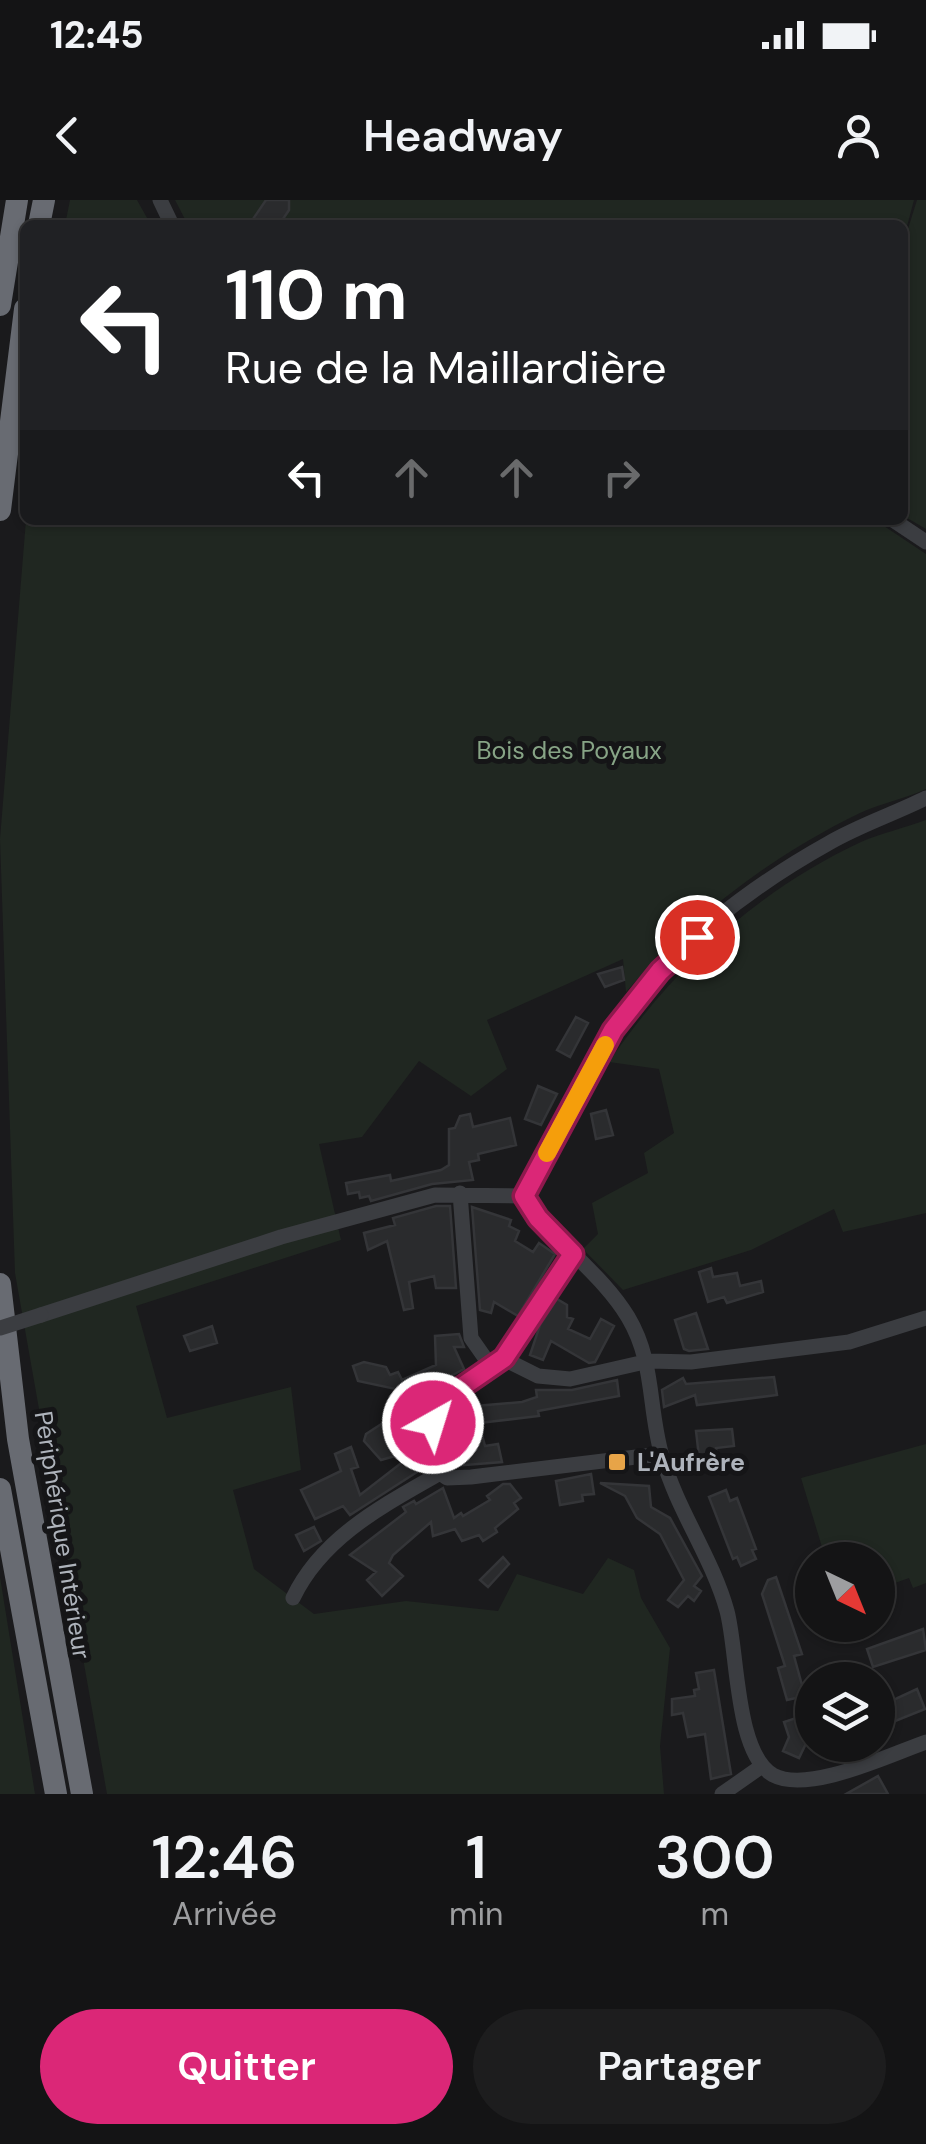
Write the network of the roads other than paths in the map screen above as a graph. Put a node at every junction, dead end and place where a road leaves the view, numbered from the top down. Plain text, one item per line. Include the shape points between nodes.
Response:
1 (18, 200) edge
2 (0, 305) edge
3 (20, 349) edge
4 (0, 510) edge
5 (900, 525) edge
6 (926, 542) edge
7 (926, 798) edge
8 (460, 1193) junction
9 (524, 1196) junction
10 (573, 1254) junction
11 (0, 1284) edge
12 (926, 1318) edge
13 (0, 1328) edge
14 (650, 1361) junction
15 (498, 1363) junction
16 (661, 1454) junction
17 (440, 1473) junction
18 (0, 1489) edge
19 (292, 1598) dead end
20 (926, 1742) edge
21 (762, 1766) junction
22 (56, 1794) edge
23 (82, 1794) edge
24 (722, 1794) edge

1 - 2 highway
3 - 4 highway
5 - 6 street
7 - 9 street via 785,870 660,971 613,1030
8 - 9 street
8 - 13 street, bridge via 282,1237
8 - 15 street via 471,1338
9 - 10 street
10 - 14 street via 626,1314
10 - 15 street
11 - 23 highway, Périphérique Intérieur via 25,1478
12 - 14 street via 849,1342
14 - 15 street via 570,1379
14 - 16 street
15 - 17 street via 432,1412
16 - 17 street via 471,1478
16 - 21 street via 725,1606 748,1736
17 - 19 street via 342,1536 312,1564
18 - 22 highway
20 - 21 street via 814,1780 778,1778
21 - 24 street

